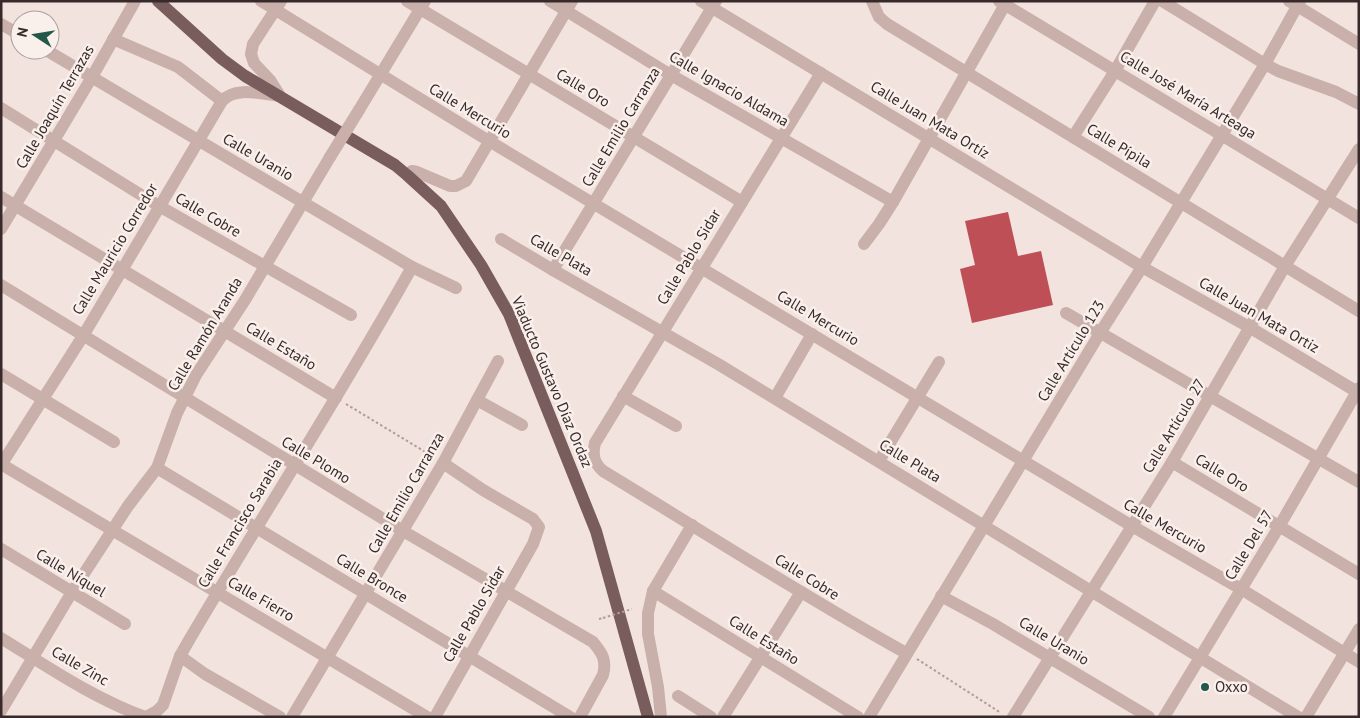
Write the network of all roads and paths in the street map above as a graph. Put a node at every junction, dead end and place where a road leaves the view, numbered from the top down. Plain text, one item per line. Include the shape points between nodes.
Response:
1 (134, 1) edge
2 (158, 1) edge
3 (261, 1) edge
4 (408, 1) edge
5 (550, 1) edge
6 (872, 1) edge
7 (1155, 1) edge
8 (1162, 1) edge
9 (1003, 2) edge
10 (710, 3) edge
11 (1295, 3) edge
12 (422, 5) edge
13 (278, 6) edge
14 (569, 6) edge
15 (115, 35) junction
16 (1359, 44) edge
17 (60, 58) edge
18 (1265, 64) junction
19 (1115, 70) junction
20 (821, 73) junction
21 (966, 73) junction
22 (528, 74) junction
23 (380, 75) junction
24 (671, 75) junction
25 (92, 77) junction
26 (280, 96) junction
27 (222, 101) junction
28 (1359, 104) edge
29 (1, 108) edge
30 (1221, 134) junction
31 (1073, 137) junction
32 (633, 138) junction
33 (781, 138) junction
34 (930, 138) junction
35 (54, 140) junction
36 (198, 141) junction
37 (489, 141) junction
38 (1359, 149) edge
39 (407, 175) junction
40 (1, 198) edge
41 (1327, 199) junction
42 (742, 202) junction
43 (893, 202) junction
44 (1180, 202) junction
45 (303, 203) junction
46 (594, 203) junction
47 (15, 206) junction
48 (159, 206) junction
49 (1359, 218) edge
50 (1, 229) edge
51 (501, 238) dead end
52 (864, 244) dead end
53 (265, 266) junction
54 (1285, 266) junction
55 (412, 267) junction
56 (1142, 267) junction
57 (702, 268) junction
58 (121, 270) junction
59 (553, 270) junction
60 (1, 285) edge
61 (456, 288) dead end
62 (1359, 311) edge
63 (1066, 313) dead end
64 (351, 315) dead end
65 (1249, 327) junction
66 (225, 332) junction
67 (663, 332) junction
68 (1100, 333) junction
69 (812, 334) junction
70 (83, 336) junction
71 (498, 361) dead end
72 (940, 362) dead end
73 (1, 374) edge
74 (1358, 391) edge
75 (624, 396) junction
76 (1211, 396) junction
77 (918, 397) junction
78 (184, 398) junction
79 (336, 398) junction
80 (775, 398) junction
81 (43, 399) junction
82 (477, 400) junction
83 (522, 425) dead end
84 (676, 426) dead end
85 (114, 442) dead end
86 (1318, 458) junction
87 (594, 460) joint
88 (879, 461) junction
89 (1024, 461) junction
90 (1172, 462) junction
91 (443, 463) junction
92 (1, 464) edge
93 (294, 465) junction
94 (156, 468) junction
95 (1359, 482) edge
96 (692, 525) junction
97 (984, 525) junction
98 (1132, 526) junction
99 (1280, 526) junction
100 (255, 528) junction
101 (112, 531) junction
102 (402, 532) junction
103 (1, 549) edge
104 (1359, 574) edge
105 (1241, 589) junction
106 (506, 591) junction
107 (653, 591) junction
108 (1093, 591) junction
109 (72, 592) junction
110 (801, 592) junction
111 (217, 593) junction
112 (365, 593) junction
113 (941, 596) junction
114 (632, 609) dead end
115 (599, 619) dead end
116 (125, 624) dead end
117 (1359, 629) edge
118 (1, 638) edge
119 (1344, 652) junction
120 (906, 653) junction
121 (180, 656) junction
122 (469, 656) junction
123 (32, 657) junction
124 (327, 657) junction
125 (762, 657) junction
126 (1051, 658) junction
127 (1201, 658) junction
128 (1359, 662) edge
129 (678, 696) dead end
130 (1, 711) edge
131 (146, 717) edge
132 (280, 717) edge
133 (292, 717) edge
134 (427, 717) edge
135 (435, 717) edge
136 (570, 717) edge
137 (580, 717) edge
138 (648, 717) edge
139 (661, 717) edge
140 (711, 717) edge
141 (723, 717) edge
142 (858, 717) edge
143 (869, 717) edge
144 (1008, 717) edge
145 (1013, 717) edge
146 (1149, 717) edge
147 (1164, 717) edge
148 (1298, 717) edge
149 (1306, 717) edge

1 - 15 street, Calle Joaquín Terrazas
2 - 26 main road, Viaducto Gustavo Díaz Ordaz via 222,59
3 - 13 street, Calle Mercurio
4 - 12 street, Calle Oro
5 - 14 street, Calle Ignacio Aldama
6 - 21 street, Calle Pípila via 879,17 887,24
7 - 19 street
8 - 18 street
9 - 19 street, Calle José María Arteaga
9 - 21 street
10 - 20 street, Calle Juan Mata Ortíz
10 - 24 street, Calle Emilio Carranza
11 - 16 street
11 - 18 street, Calle Artículo 123
12 - 22 street, Calle Oro
12 - 23 street, Calle Ramón Aranda
13 - 23 street, Calle Mercurio
13 - 26 street via 250,54
14 - 22 street
14 - 24 street, Calle Ignacio Aldama
15 - 25 street, Calle Joaquín Terrazas
15 - 27 street via 178,67
17 - 25 street, Calle Uranio
18 - 28 street
18 - 30 street, Calle Artículo 123
19 - 30 street, Calle José María Arteaga
19 - 31 street
20 - 33 street, Calle Pablo Sidar
20 - 34 street, Calle Juan Mata Ortíz
21 - 31 street, Calle Pípila
21 - 34 street
22 - 32 street, Calle Oro
22 - 37 street
23 - 37 street, Calle Mercurio
23 - 45 street, Calle Ramón Aranda, bridge
24 - 32 street, Calle Emilio Carranza
24 - 33 street, Calle Ignacio Aldama
25 - 35 street, Calle Joaquín Terrazas
25 - 36 street, Calle Uranio
26 - 27 street via 236,92
26 - 39 main road, Viaducto Gustavo Díaz Ordaz
27 - 36 street, Calle Mauricio Corredor
29 - 35 street, Calle Cobre
30 - 41 street, Calle José María Arteaga
30 - 44 street, Calle Artículo 123
31 - 44 street, Calle Pípila
32 - 42 street, Calle Oro
32 - 46 street, Calle Emilio Carranza
33 - 42 street, Calle Pablo Sidar
33 - 43 street, Calle Ignacio Aldama
34 - 43 street
34 - 56 street, Calle Juan Mata Ortíz
35 - 47 street, Calle Joaquín Terrazas
35 - 48 street, Calle Cobre
36 - 45 street, Calle Uranio
36 - 48 street, Calle Mauricio Corredor
37 - 39 street via 466,181 456,186 417,172
37 - 46 street, Calle Mercurio
38 - 41 street, Calle Artículo 27
39 - 138 main road, Viaducto Gustavo Díaz Ordaz via 441,206 460,231 509,314 596,532
40 - 47 street, Calle Estaño
41 - 49 street, Calle José María Arteaga
41 - 54 street, Calle Artículo 27
42 - 57 street, Calle Pablo Sidar
43 - 52 street
44 - 54 street, Calle Pípila
44 - 56 street, Calle Artículo 123
45 - 53 street, Calle Ramón Aranda
45 - 55 street, Calle Uranio
46 - 57 street, Calle Mercurio
46 - 59 street, Calle Emilio Carranza
47 - 50 street, Calle Joaquín Terrazas
47 - 58 street, Calle Estaño
48 - 53 street, Calle Cobre
48 - 58 street, Calle Mauricio Corredor
51 - 59 street, Calle Plata
53 - 64 street, Calle Cobre
53 - 66 street, Calle Ramón Aranda
54 - 62 street, Calle Pípila
54 - 65 street, Calle Artículo 27
55 - 61 street, Calle Uranio
55 - 79 street, Calle Francisco Sarabia
56 - 65 street, Calle Juan Mata Ortiz
56 - 68 street, Calle Artículo 123
57 - 67 street, Calle Pablo Sidar
57 - 69 street, Calle Mercurio
58 - 66 street, Calle Estaño
58 - 70 street, Calle Mauricio Corredor
59 - 67 street, Calle Plata
60 - 70 street, Calle Plomo
63 - 68 street
65 - 74 street, Calle Juan Mata Ortiz
65 - 76 street, Calle Artículo 27
66 - 78 street, Calle Ramón Aranda
66 - 79 street, Calle Estaño
67 - 75 street, Calle Pablo Sidar
67 - 80 street, Calle Plata
68 - 76 street
68 - 89 street, Calle Artículo 123
69 - 77 street, Calle Mercurio
69 - 80 street
70 - 78 street, Calle Plomo
70 - 81 street, Calle Mauricio Corredor
71 - 82 street, Calle Emilio Carranza
72 - 77 street
73 - 81 street
74 - 86 street, Calle Del 57
75 - 84 street
75 - 87 street, Calle Pablo Sidar via 595,443
76 - 86 street
76 - 90 street, Calle Artículo 27
77 - 88 street
77 - 89 street, Calle Mercurio
78 - 93 street, Calle Plomo
78 - 94 street, Calle Ramón Aranda
79 - 91 path
79 - 93 street, Calle Francisco Sarabia
80 - 88 street, Calle Plata
81 - 85 street
81 - 92 street, Calle Mauricio Corredor
82 - 83 street
82 - 91 street, Calle Emilio Carranza
86 - 95 street
86 - 99 street, Calle Del 57
87 - 96 street, Calle Cobre via 603,471
88 - 97 street, Calle Plata
89 - 97 street, Calle Artículo 123
89 - 98 street, Calle Mercurio
90 - 98 street, Calle Artículo 27
90 - 99 street, Calle Oro
91 - 102 street, Calle Emilio Carranza
91 - 106 street, Calle Pablo Sidar via 534,519 539,527
92 - 101 street, Calle Fierro
93 - 100 street, Calle Francisco Sarabia
93 - 102 street, Calle Plomo
94 - 100 street, Calle Bronce
94 - 101 street, Calle Ramón Aranda
96 - 107 street
96 - 110 street, Calle Cobre
97 - 108 street, Calle Plata
97 - 113 street, Calle Artículo 123
98 - 105 street, Calle Mercurio
98 - 108 street, Calle Artículo 27
99 - 104 street, Calle Oro
99 - 105 street, Calle Del 57
100 - 111 street, Calle Francisco Sarabia
100 - 112 street, Calle Bronce
101 - 109 street, Calle Ramón Aranda
101 - 111 street, Calle Fierro
102 - 106 street, Calle Plomo
102 - 112 street, Calle Emilio Carranza
103 - 109 street, Calle Níquel
105 - 119 street, Calle Mercurio
105 - 127 street, Calle Del 57
106 - 122 street, Calle Pablo Sidar
106 - 137 street, Calle Plomo via 593,642 602,653 603,674
107 - 125 street, Calle Estaño
107 - 139 street via 648,634
108 - 126 street, Calle Artículo 27
108 - 127 street, Calle Plata
109 - 116 street, Calle Níquel
109 - 123 street, Calle Ramón Aranda
110 - 120 street, Calle Cobre
110 - 125 street
111 - 121 street, Calle Francisco Sarabia
111 - 124 street, Calle Fierro
112 - 122 street, Calle Bronce
112 - 124 street, Calle Emilio Carranza
113 - 120 street, Calle Artículo 123
113 - 126 street, Calle Uranio
114 - 115 path, bridge
117 - 119 street
118 - 123 street, Calle Zinc
119 - 128 street, Calle Mercurio
119 - 149 street
120 - 143 street, Calle Artículo 123
120 - 144 path
121 - 131 street, Calle Francisco Sarabia via 163,705
121 - 132 street
122 - 135 street, Calle Pablo Sidar
122 - 136 street, Calle Bronce
123 - 130 street, Calle Ramón Aranda
123 - 131 street, Calle Zinc via 89,692
124 - 133 street, Calle Emilio Carranza
124 - 134 street, Calle Fierro
125 - 141 street
125 - 142 street, Calle Estaño
126 - 145 street, Calle Artículo 27
126 - 146 street, Calle Uranio
127 - 147 street, Calle Del 57
127 - 148 street, Calle Plata
129 - 140 street

